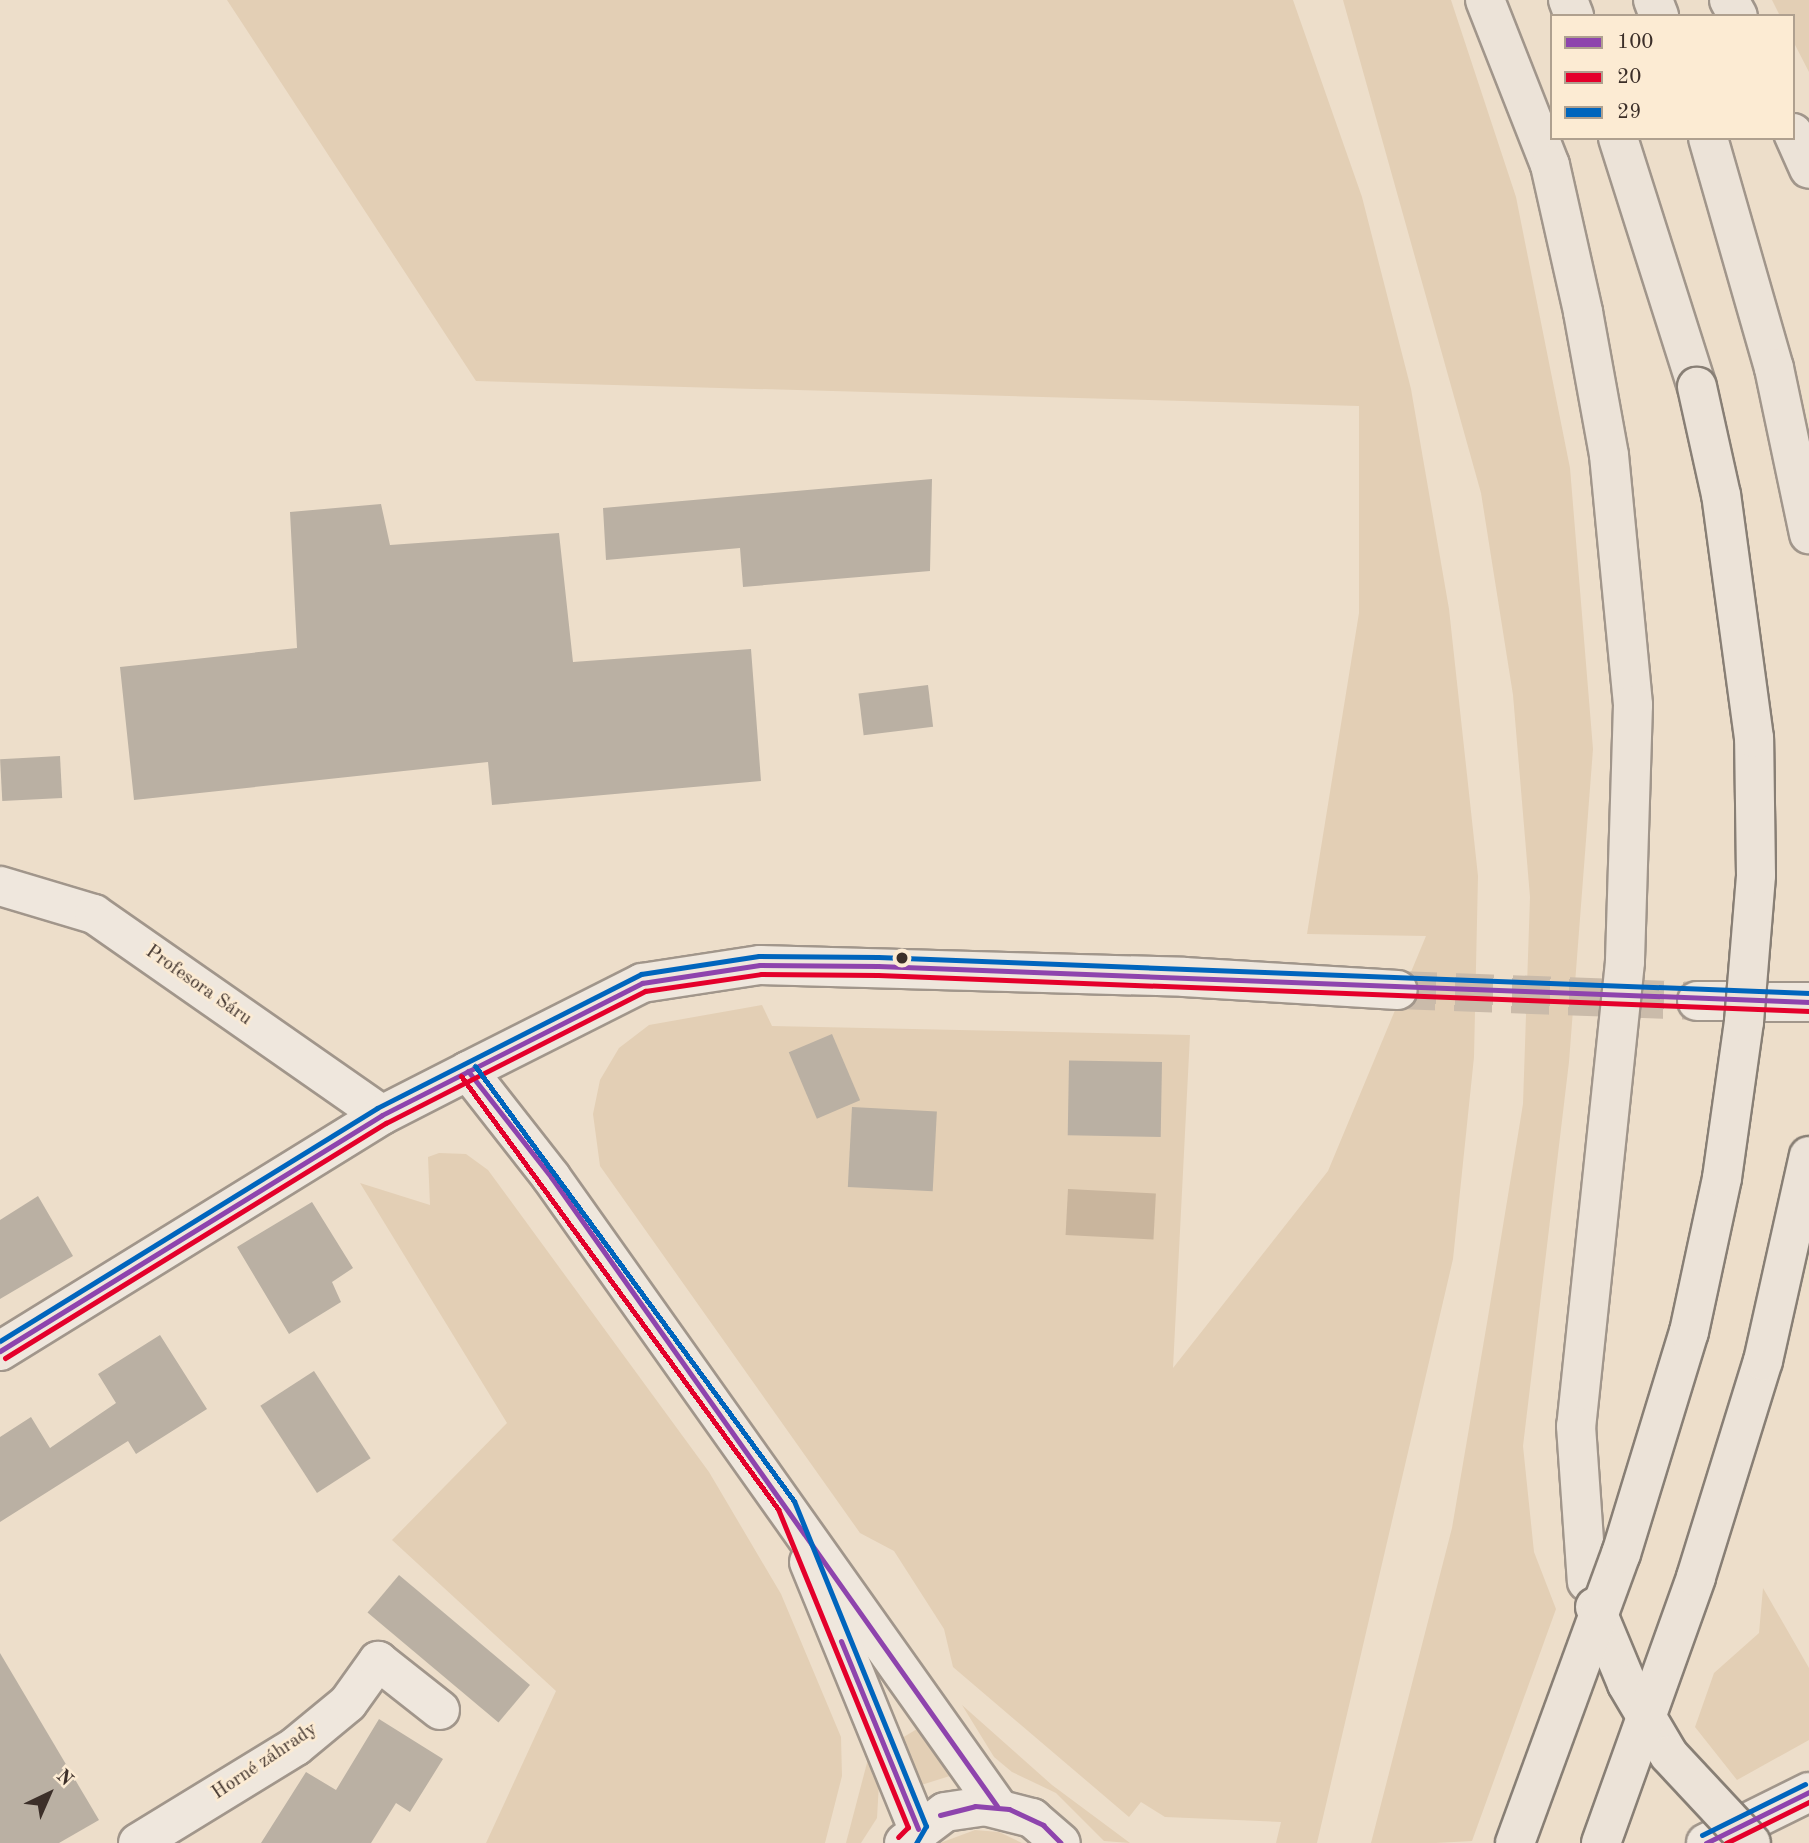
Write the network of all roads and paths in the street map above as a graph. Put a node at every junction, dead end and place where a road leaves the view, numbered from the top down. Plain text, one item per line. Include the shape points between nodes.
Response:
1 (1485, 0) edge
2 (1795, 138) edge
3 (1619, 140) edge
4 (1709, 140) edge
5 (1809, 169) edge
6 (1809, 534) edge
7 (0, 886) edge
8 (1398, 990) tunnel mouth
9 (1697, 1001) tunnel mouth
10 (1809, 1002) edge
11 (468, 1071) junction
12 (382, 1115) junction
13 (1809, 1156) edge
14 (0, 1351) edge
15 (786, 1505) junction
16 (440, 1710) dead end
17 (1809, 1792) edge
18 (997, 1806) junction
19 (911, 1836) edge
20 (138, 1843) edge
21 (1061, 1843) edge
22 (1515, 1843) edge
23 (1601, 1843) edge
24 (1706, 1843) edge
25 (1751, 1843) edge

1 - 25 highway, bridge via 1550,164 1583,312 1609,455 1633,705 1625,962 1576,1426 1587,1582 1605,1638 1669,1755
2 - 5 highway
3 - 22 highway, bridge via 1697,387 1723,508 1754,738 1756,875 1744,1022 1722,1178 1689,1332 1621,1554
4 - 6 highway via 1774,368
7 - 12 street, Profesora Sáru via 94,915
8 - 11 street via 1184,977 760,965 642,983
9 - 10 street
11 - 12 street
11 - 15 street
12 - 14 street
13 - 23 highway, bridge via 1763,1361 1696,1577
15 - 18 street
15 - 19 street
16 - 20 street, Horné záhrady via 374,1663 348,1703 296,1746
17 - 24 street
18 - 19 street via 954,1810
18 - 21 street via 1032,1818

